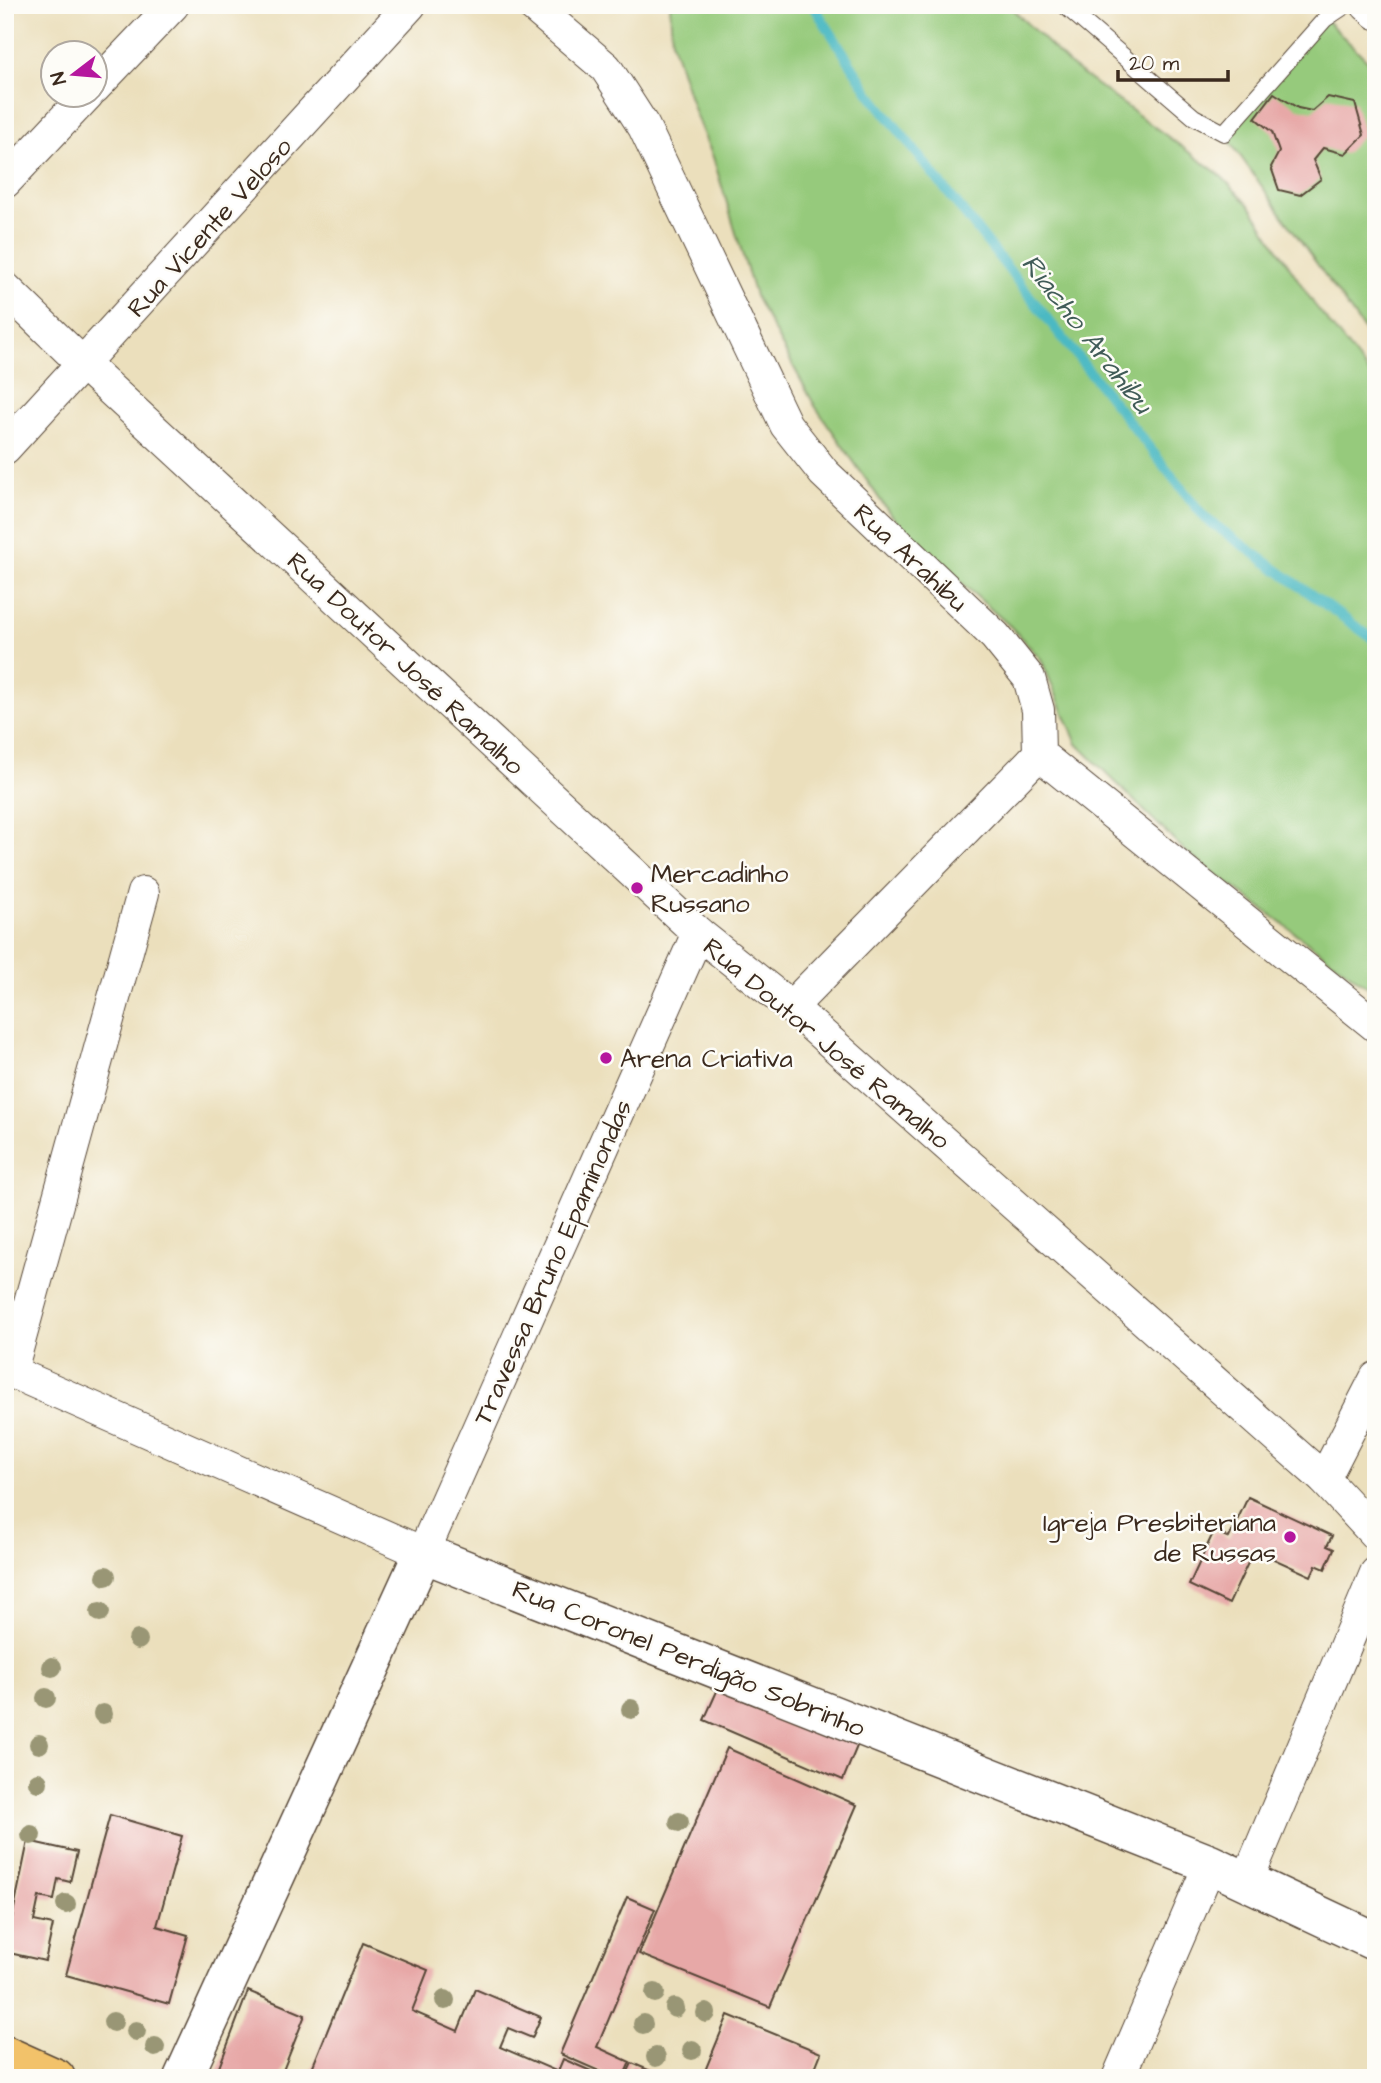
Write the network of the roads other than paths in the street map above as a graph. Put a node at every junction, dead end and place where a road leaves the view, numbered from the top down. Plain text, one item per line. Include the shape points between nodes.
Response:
1 (173, 5) edge
2 (410, 5) edge
3 (532, 5) edge
4 (1064, 5) edge
5 (1346, 5) edge
6 (1367, 5) edge
7 (1376, 13) edge
8 (108, 73) edge
9 (75, 108) edge
10 (5, 182) edge
11 (5, 288) edge
12 (84, 365) junction
13 (5, 448) edge
14 (1040, 754) junction
15 (144, 893) dead end
16 (698, 933) junction
17 (791, 1007) junction
18 (1376, 1026) edge
19 (8, 1370) edge
20 (1376, 1378) edge
21 (1324, 1479) junction
22 (1376, 1535) edge
23 (423, 1553) junction
24 (1376, 1573) edge
25 (1210, 1864) junction
26 (1246, 1883) junction
27 (1376, 1942) edge
28 (5, 2055) edge
29 (56, 2078) edge
30 (183, 2078) edge
31 (1118, 2078) edge

1 - 8 street
2 - 12 street, Rua Vicente Veloso
3 - 14 street, Rua Arahibu via 606,68 644,127 786,425 824,473 995,636 1029,678 1038,710
4 - 5 lane via 1194,117 1224,134 1325,19
6 - 7 street
9 - 10 street
11 - 12 street, Rua Doutor José Ramalho
12 - 13 street, Rua Vicente Veloso
12 - 16 street, Rua Doutor José Ramalho
14 - 17 street
14 - 18 street
15 - 19 street
16 - 17 street, Rua Doutor José Ramalho
16 - 23 street, Travessa Bruno Epaminondas
17 - 21 street, Rua Doutor José Ramalho
19 - 23 street, Rua Coronel Perdigão Sobrinho
20 - 21 street
21 - 22 street, Rua Doutor José Ramalho
23 - 25 street, Rua Coronel Perdigão Sobrinho
23 - 30 street
24 - 26 street
25 - 26 street, Rua Coronel Perdigão Sobrinho
25 - 31 street
26 - 27 street, Rua Coronel Perdigão Sobrinho
28 - 29 main road

